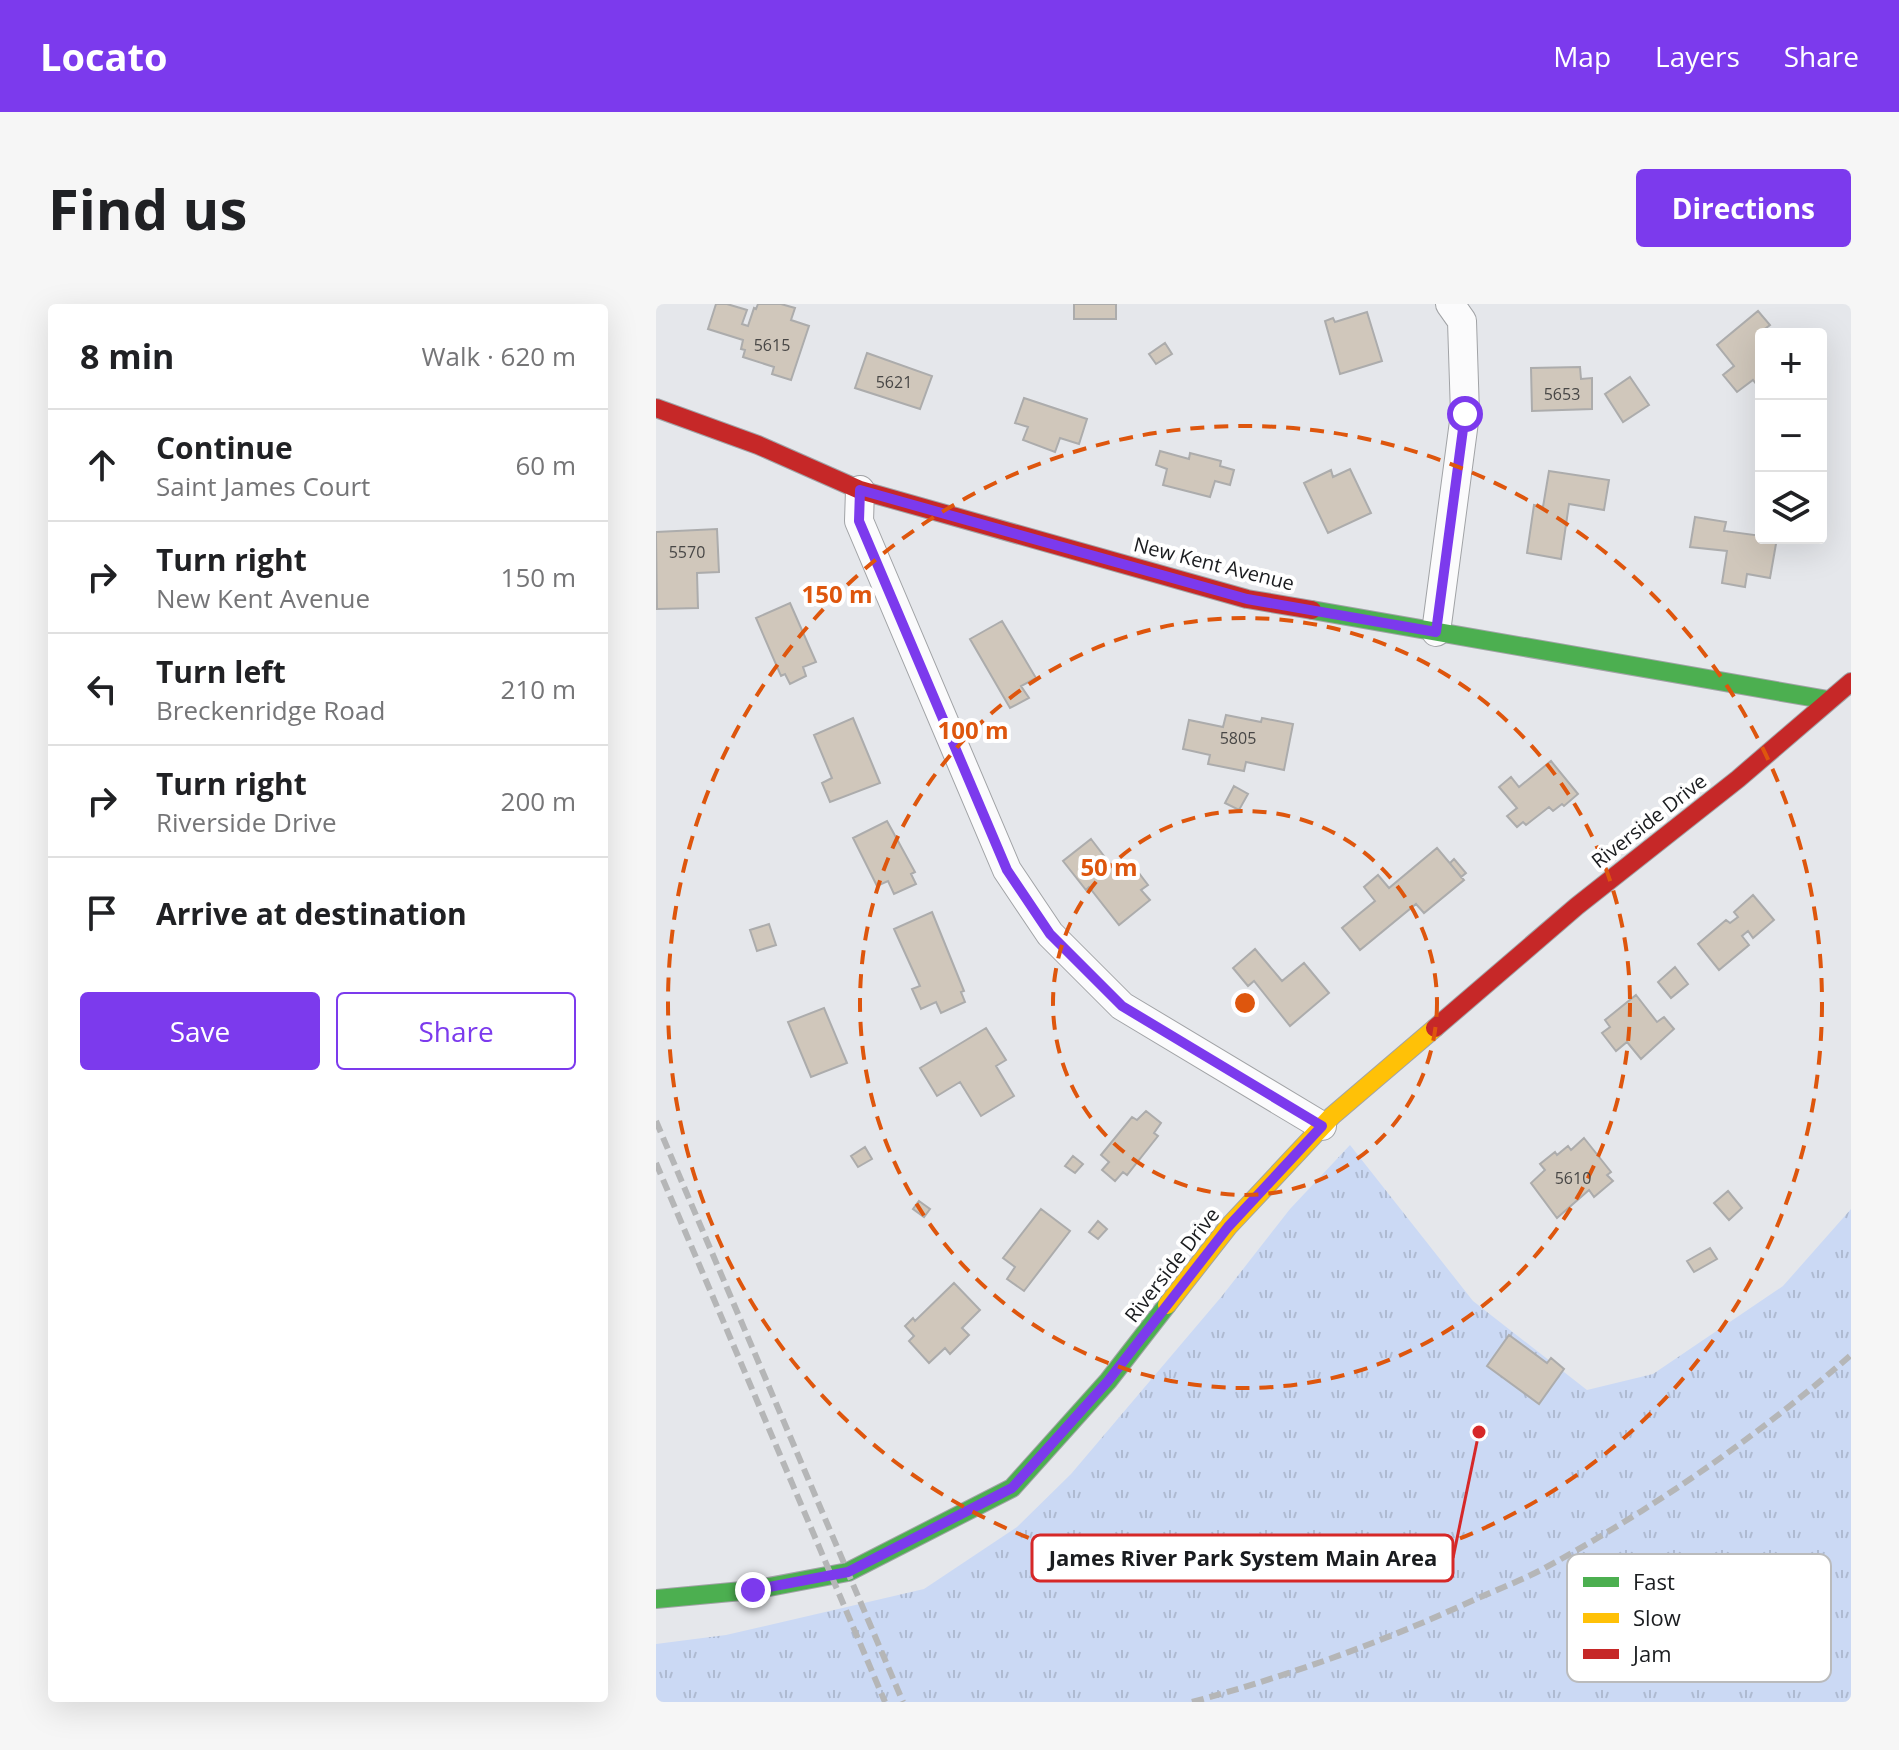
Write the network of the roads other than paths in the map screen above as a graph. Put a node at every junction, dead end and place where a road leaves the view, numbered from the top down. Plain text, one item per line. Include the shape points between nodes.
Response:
1 (1450, 304) edge
2 (656, 408) edge
3 (860, 490) junction
4 (1436, 632) junction
5 (1851, 682) edge
6 (1828, 700) junction
7 (1322, 1126) junction
8 (656, 1599) edge

1 - 4 street via 1462,321 1465,414
2 - 3 street, New Kent Avenue
3 - 4 street, New Kent Avenue via 1247,599
3 - 7 street via 859,521 1007,870 1050,934 1122,1006
4 - 6 street, New Kent Avenue
5 - 6 street, Riverside Drive
6 - 7 street, Riverside Drive via 1577,906
7 - 8 street, Riverside Drive via 1228,1227 1108,1381 1012,1488 848,1572 753,1590

